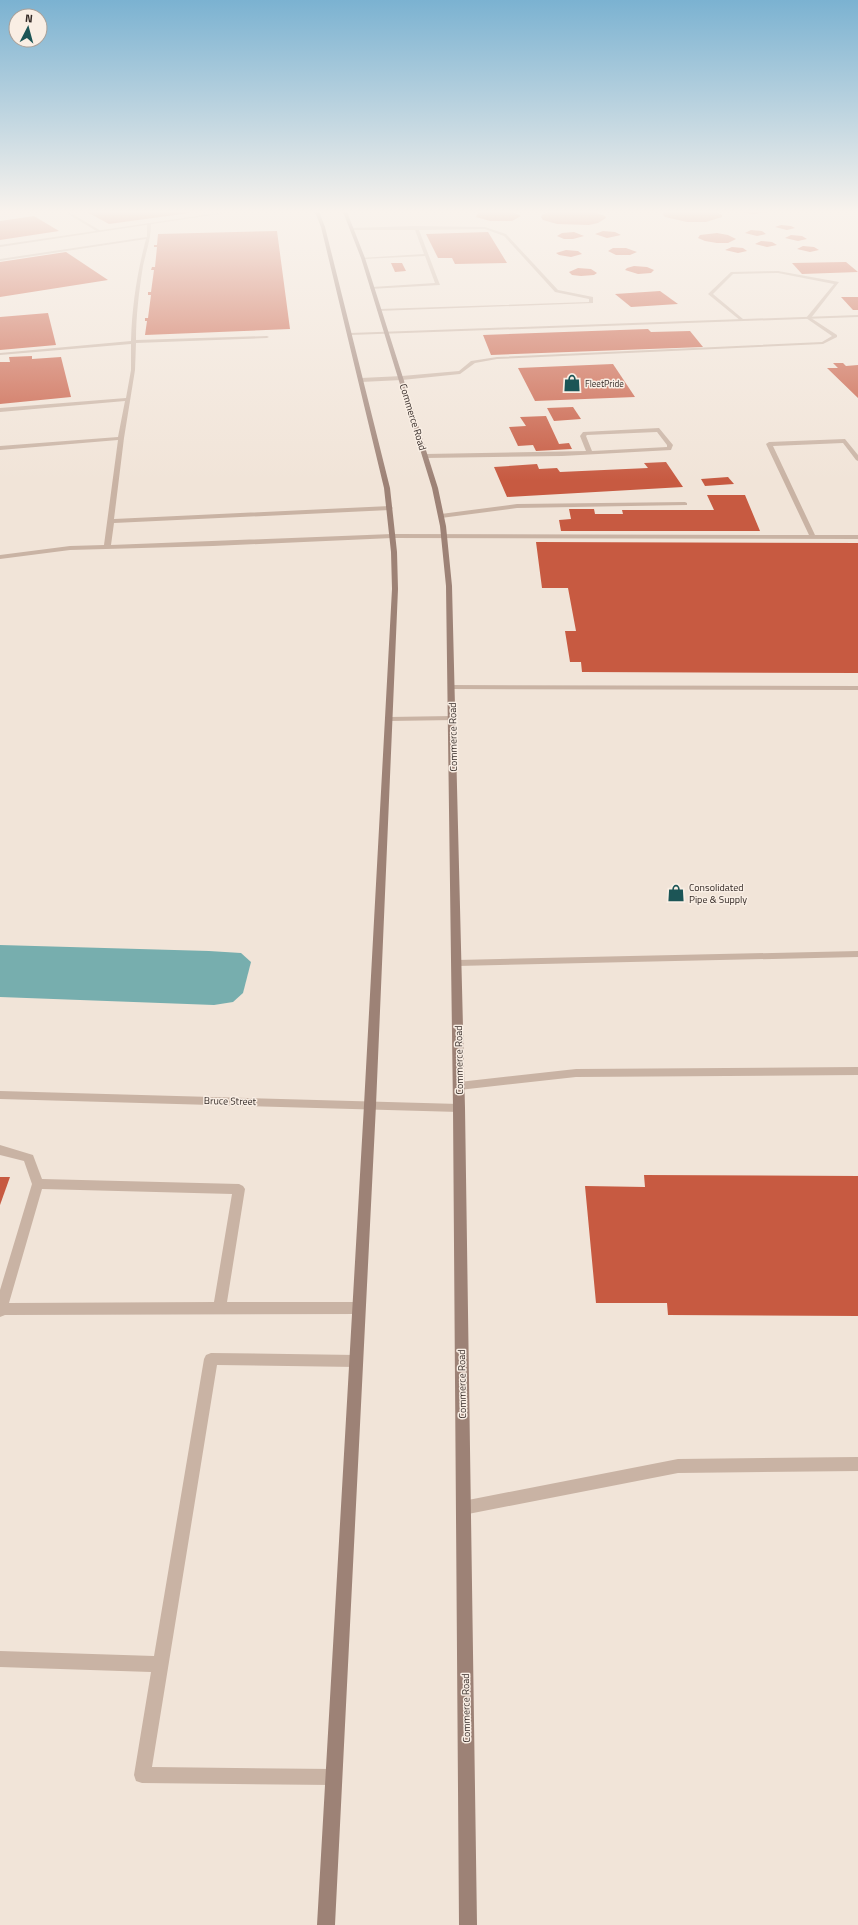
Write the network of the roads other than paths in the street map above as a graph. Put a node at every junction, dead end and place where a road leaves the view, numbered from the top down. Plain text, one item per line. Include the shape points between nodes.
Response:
1 (136, 302) edge
2 (342, 302) edge
3 (376, 302) edge
4 (591, 302) edge
5 (719, 302) edge
6 (821, 302) edge
7 (379, 310) junction
8 (858, 316) edge
9 (808, 318) junction
10 (741, 320) junction
11 (387, 333) junction
12 (350, 334) junction
13 (267, 337) dead end
14 (134, 342) junction
15 (0, 354) edge
16 (402, 378) junction
17 (361, 380) junction
18 (128, 399) junction
19 (0, 410) edge
20 (121, 438) junction
21 (0, 448) edge
22 (590, 453) junction
23 (425, 456) junction
24 (858, 459) edge
25 (685, 504) dead end
26 (390, 508) junction
27 (441, 516) junction
28 (111, 521) junction
29 (444, 535) junction
30 (392, 536) junction
31 (813, 537) junction
32 (858, 537) edge
33 (107, 547) junction
34 (0, 557) edge
35 (452, 688) junction
36 (858, 688) edge
37 (390, 718) junction
38 (452, 718) junction
39 (858, 954) edge
40 (457, 963) junction
41 (858, 1070) edge
42 (459, 1086) junction
43 (0, 1096) edge
44 (370, 1105) junction
45 (459, 1108) junction
46 (0, 1150) edge
47 (38, 1184) junction
48 (220, 1308) junction
49 (359, 1308) junction
50 (0, 1310) edge
51 (356, 1361) junction
52 (858, 1464) edge
53 (464, 1508) junction
54 (0, 1659) edge
55 (160, 1664) junction
56 (334, 1777) junction
57 (326, 1925) edge
58 (468, 1925) edge

1 - 14 street
2 - 12 main road
3 - 7 main road, Commerce Road
4 - 7 street
5 - 10 street
6 - 9 street
7 - 11 main road, Commerce Road
8 - 9 street
9 - 10 street
9 - 16 street via 835,336 823,343 497,358 473,362 460,372
10 - 11 street
11 - 12 street
11 - 16 main road, Commerce Road
12 - 17 main road
13 - 14 street
14 - 15 street
14 - 18 street
16 - 17 street
16 - 23 main road, Commerce Road
17 - 26 main road
18 - 19 street
18 - 20 street
20 - 21 street
20 - 28 street
22 - 22 street via 669,449 670,445 659,430 585,433 583,436
22 - 23 street
23 - 27 main road, Commerce Road
24 - 31 street via 845,441 769,444
25 - 27 street via 517,506
26 - 28 street
26 - 30 main road
27 - 29 main road, Commerce Road
28 - 33 street
29 - 30 street
29 - 31 street
29 - 35 main road, Commerce Road via 449,586
30 - 33 street
30 - 37 main road via 395,609
31 - 32 street
33 - 34 street via 70,548
35 - 36 street
35 - 38 main road, Commerce Road
37 - 38 street
37 - 44 main road
38 - 40 main road, Commerce Road
39 - 40 street
40 - 42 main road, Commerce Road
41 - 42 street via 576,1073
42 - 45 main road, Commerce Road
43 - 44 street, Bruce Street
44 - 45 street, Bruce Street
44 - 49 main road
45 - 53 main road, Commerce Road
46 - 47 street via 29,1158
47 - 48 street via 239,1189
47 - 50 street
48 - 49 street
48 - 50 street
49 - 51 main road
51 - 55 street via 211,1359
51 - 56 main road
52 - 53 street via 678,1466
53 - 58 main road, Commerce Road
54 - 55 street
55 - 56 street via 142,1775
56 - 57 main road

